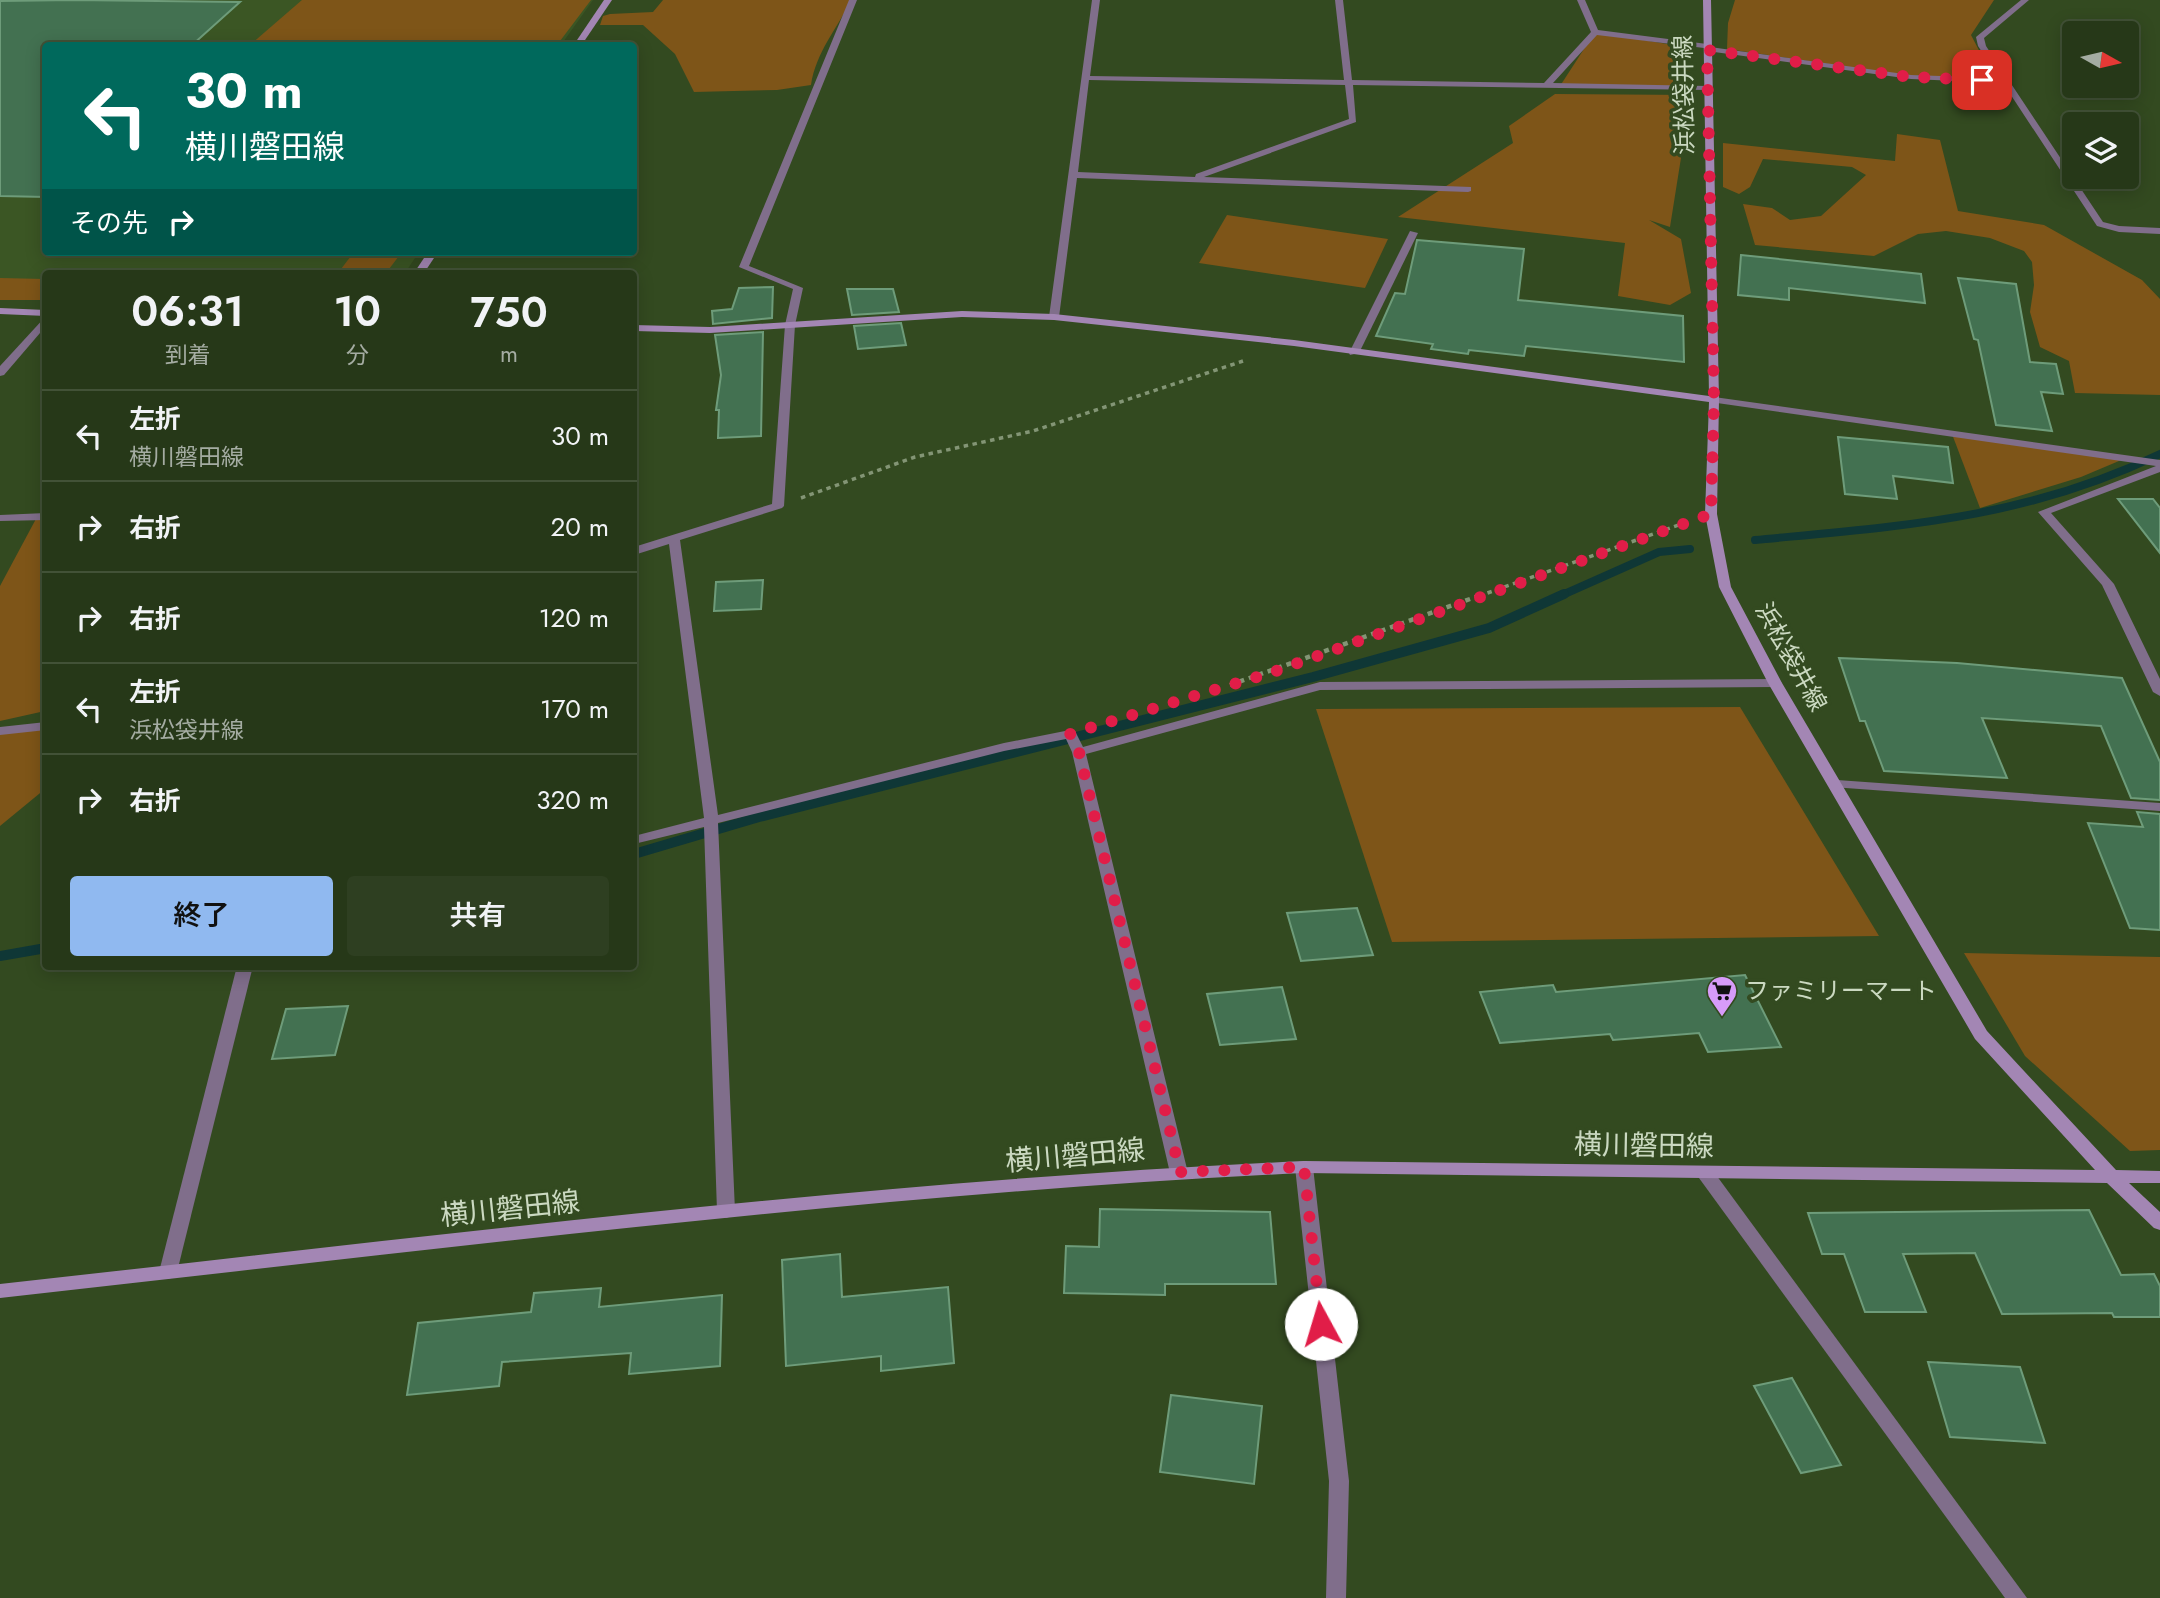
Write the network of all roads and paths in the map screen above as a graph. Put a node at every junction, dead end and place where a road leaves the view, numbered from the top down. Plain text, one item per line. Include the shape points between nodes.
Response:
1 (608, 0) edge
2 (853, 0) edge
3 (1096, 0) edge
4 (1339, 0) edge
5 (1581, 0) edge
6 (1707, 0) edge
7 (2025, 0) edge
8 (1595, 32) junction
9 (580, 42) edge
10 (1707, 48) junction
11 (1087, 78) junction
12 (2006, 81) junction
13 (1348, 82) junction
14 (1546, 86) junction
15 (1708, 88) junction
16 (1074, 175) junction
17 (1190, 179) junction
18 (1468, 189) dead end
19 (2160, 231) edge
20 (1413, 233) dead end
21 (0, 311) edge
22 (42, 313) edge
23 (1054, 317) junction
24 (42, 324) edge
25 (790, 325) junction
26 (637, 328) edge
27 (1294, 343) junction
28 (1354, 353) junction
29 (0, 373) edge
30 (1714, 400) junction
31 (2160, 463) edge
32 (2160, 468) edge
33 (778, 506) junction
34 (1711, 514) junction
35 (42, 516) edge
36 (0, 518) edge
37 (674, 539) junction
38 (637, 550) edge
39 (1775, 683) junction
40 (1222, 687) dead end
41 (2160, 692) edge
42 (42, 726) edge
43 (0, 731) edge
44 (1079, 751) junction
45 (1837, 784) junction
46 (2160, 807) edge
47 (710, 822) junction
48 (637, 839) edge
49 (244, 970) edge
50 (1304, 1167) junction
51 (1180, 1172) junction
52 (1705, 1173) junction
53 (2111, 1176) junction
54 (2160, 1177) edge
55 (726, 1211) junction
56 (2160, 1223) edge
57 (169, 1272) junction
58 (0, 1291) edge
59 (1336, 1598) edge
60 (2017, 1598) edge

1 - 9 main road
2 - 25 street via 744,267 798,288
3 - 11 street
4 - 13 street
5 - 8 street
6 - 10 main road, 浜松袋井線
7 - 12 street via 1980,37
8 - 10 street
8 - 14 street
10 - 12 street via 1911,77
10 - 15 main road, 浜松袋井線
11 - 13 street
11 - 16 street
12 - 19 street via 2101,224
13 - 14 street
13 - 17 street via 1353,120
14 - 15 street
15 - 30 main road, 浜松袋井線
16 - 17 street
16 - 23 street
17 - 18 street
20 - 28 street
21 - 22 main road
23 - 25 main road via 962,314
23 - 27 main road
24 - 29 street
25 - 26 main road
25 - 33 street
27 - 28 main road
27 - 33 path via 1033,430 915,457
28 - 30 main road
30 - 31 street
30 - 34 main road, 浜松袋井線
32 - 41 street via 2044,512 2108,584
33 - 37 street
34 - 39 main road, 浜松袋井線 via 1725,587
34 - 40 path
35 - 36 street
37 - 38 street
37 - 47 street
39 - 44 street via 1320,686
39 - 45 main road, 浜松袋井線
42 - 43 street
44 - 47 street via 1070,734
44 - 51 street
45 - 46 street
45 - 53 main road, 浜松袋井線 via 1980,1035
47 - 48 street
47 - 55 street
49 - 57 street
50 - 51 main road, 横川磐田線
50 - 52 main road, 横川磐田線
50 - 59 street via 1339,1481
51 - 55 main road, 横川磐田線
52 - 53 main road, 横川磐田線
52 - 60 street
53 - 54 main road, 横川磐田線
53 - 56 main road, 浜松袋井線
55 - 57 main road, 横川磐田線
57 - 58 main road, 横川磐田線

